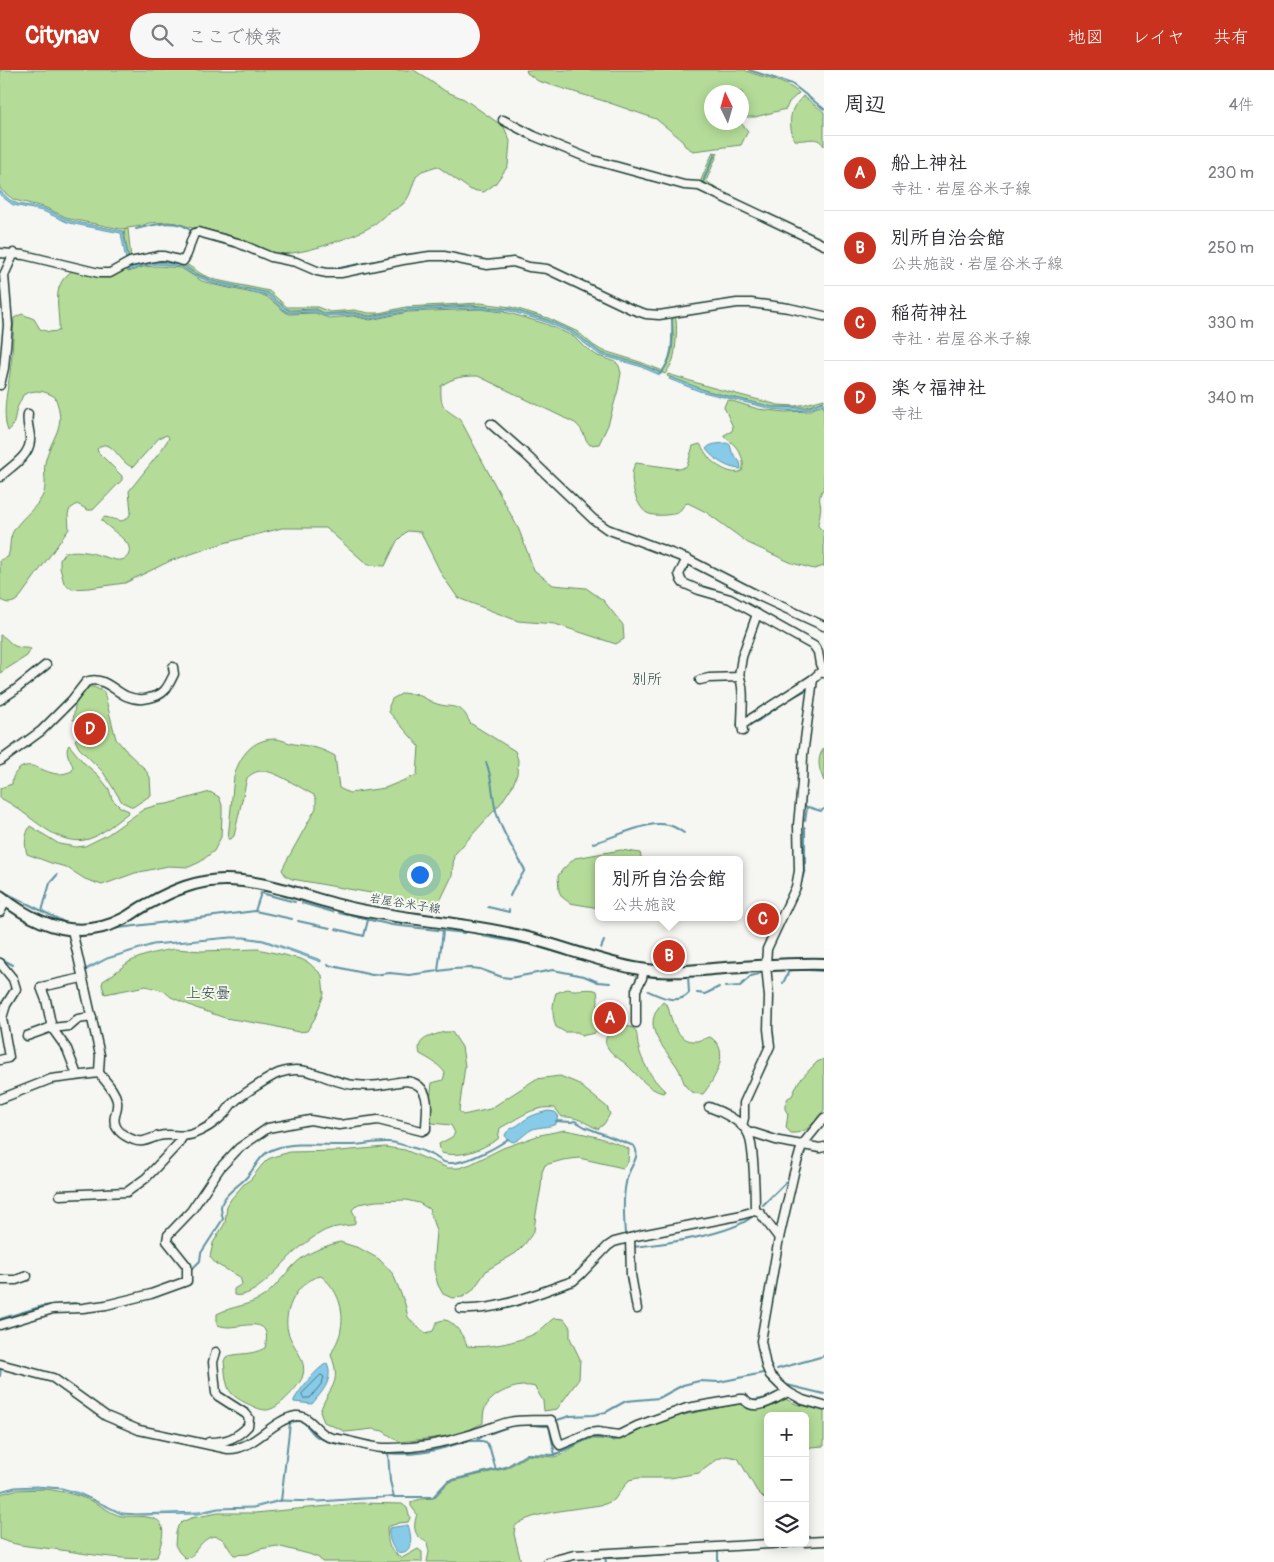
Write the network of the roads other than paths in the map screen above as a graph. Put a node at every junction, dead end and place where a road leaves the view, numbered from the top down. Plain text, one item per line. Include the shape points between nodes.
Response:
1 (504, 120) dead end
2 (824, 245) edge
3 (0, 253) edge
4 (14, 253) junction
5 (824, 316) edge
6 (0, 385) edge
7 (28, 414) dead end
8 (491, 424) dead end
9 (0, 477) edge
10 (687, 559) junction
11 (757, 614) junction
12 (824, 626) edge
13 (46, 665) dead end
14 (173, 667) dead end
15 (824, 672) edge
16 (740, 677) junction
17 (813, 679) junction
18 (700, 680) dead end
19 (0, 700) edge
20 (0, 761) edge
21 (3, 898) edge
22 (0, 912) edge
23 (72, 930) junction
24 (0, 963) edge
25 (824, 964) edge
26 (766, 965) junction
27 (644, 970) junction
28 (82, 978) junction
29 (92, 1017) junction
30 (636, 1023) dead end
31 (52, 1027) junction
32 (27, 1036) dead end
33 (0, 1060) edge
34 (99, 1072) junction
35 (77, 1076) junction
36 (0, 1098) edge
37 (709, 1107) dead end
38 (824, 1118) edge
39 (742, 1126) junction
40 (748, 1133) junction
41 (183, 1136) junction
42 (802, 1145) junction
43 (824, 1147) edge
44 (60, 1195) dead end
45 (755, 1211) junction
46 (630, 1238) junction
47 (779, 1238) junction
48 (27, 1276) dead end
49 (0, 1280) edge
50 (461, 1309) dead end
51 (637, 1309) dead end
52 (0, 1324) edge
53 (216, 1352) dead end
54 (0, 1364) edge
55 (788, 1392) junction
56 (824, 1406) edge
57 (200, 1443) junction
58 (824, 1541) edge
59 (809, 1542) edge
60 (764, 1544) edge
61 (547, 1562) edge

1 - 2 street via 593,160 684,185 699,186
3 - 4 street
4 - 5 street via 110,273 127,263 162,256 183,261 192,236 198,232 322,273 341,273 403,260 444,256 487,265 514,262 547,269 646,314 659,316 751,303
4 - 6 street via 4,275 8,325
7 - 9 street via 31,441 27,451
8 - 10 street via 601,525
10 - 11 street via 679,574 684,583 730,599
10 - 12 street
11 - 15 street via 814,646
11 - 16 street via 742,657
13 - 19 street
14 - 20 street via 174,674 166,688 152,698 128,697 108,684 89,681 41,731
15 - 17 street
16 - 17 street via 742,728
16 - 18 street
17 - 26 street via 803,755 798,824 799,871 796,887 767,949
21 - 22 street
21 - 23 main road, 岩屋谷米子線 via 34,919
23 - 27 main road, 岩屋谷米子線 via 122,920 184,886 224,880 244,881 379,913 515,934
23 - 28 street
24 - 33 street via 13,979 16,990 2,1018 9,1053 8,1058
25 - 26 main road, 岩屋谷米子線
26 - 27 main road, 岩屋谷米子線 via 689,971
26 - 39 street via 770,1046 744,1103
27 - 30 street via 636,990
28 - 29 street
28 - 31 street via 41,987
29 - 31 street via 78,1019 71,1030
29 - 34 street via 100,1056
31 - 32 street
31 - 35 street via 67,1049
34 - 35 street
34 - 41 street via 116,1098 118,1106 114,1122 118,1130 141,1142 160,1136
35 - 36 street via 51,1079
37 - 39 street
38 - 42 street
39 - 40 street
40 - 42 street
40 - 45 street
41 - 44 street via 146,1178 127,1192
41 - 52 street via 210,1125 237,1099 274,1075 287,1071 317,1073 355,1085 404,1080 419,1086 426,1095 424,1130 378,1120 339,1124 310,1120 268,1128 238,1148 191,1211 166,1238 186,1266 187,1281 106,1305 52,1309
42 - 43 street
42 - 47 street
45 - 46 street
45 - 47 street
46 - 50 street via 609,1245 573,1281 498,1306
46 - 51 street via 631,1275
47 - 55 street via 760,1341 770,1375
48 - 49 street
53 - 57 street via 212,1362 216,1393 246,1414 249,1424 230,1440
54 - 57 street via 53,1378 106,1416 139,1430
55 - 56 street
55 - 57 street via 758,1406 751,1406 740,1399 687,1408 619,1435 589,1433 560,1445 551,1420 512,1422 444,1442 399,1448 374,1447 328,1436 298,1416 241,1448 222,1449
58 - 59 street
60 - 61 street via 574,1556

